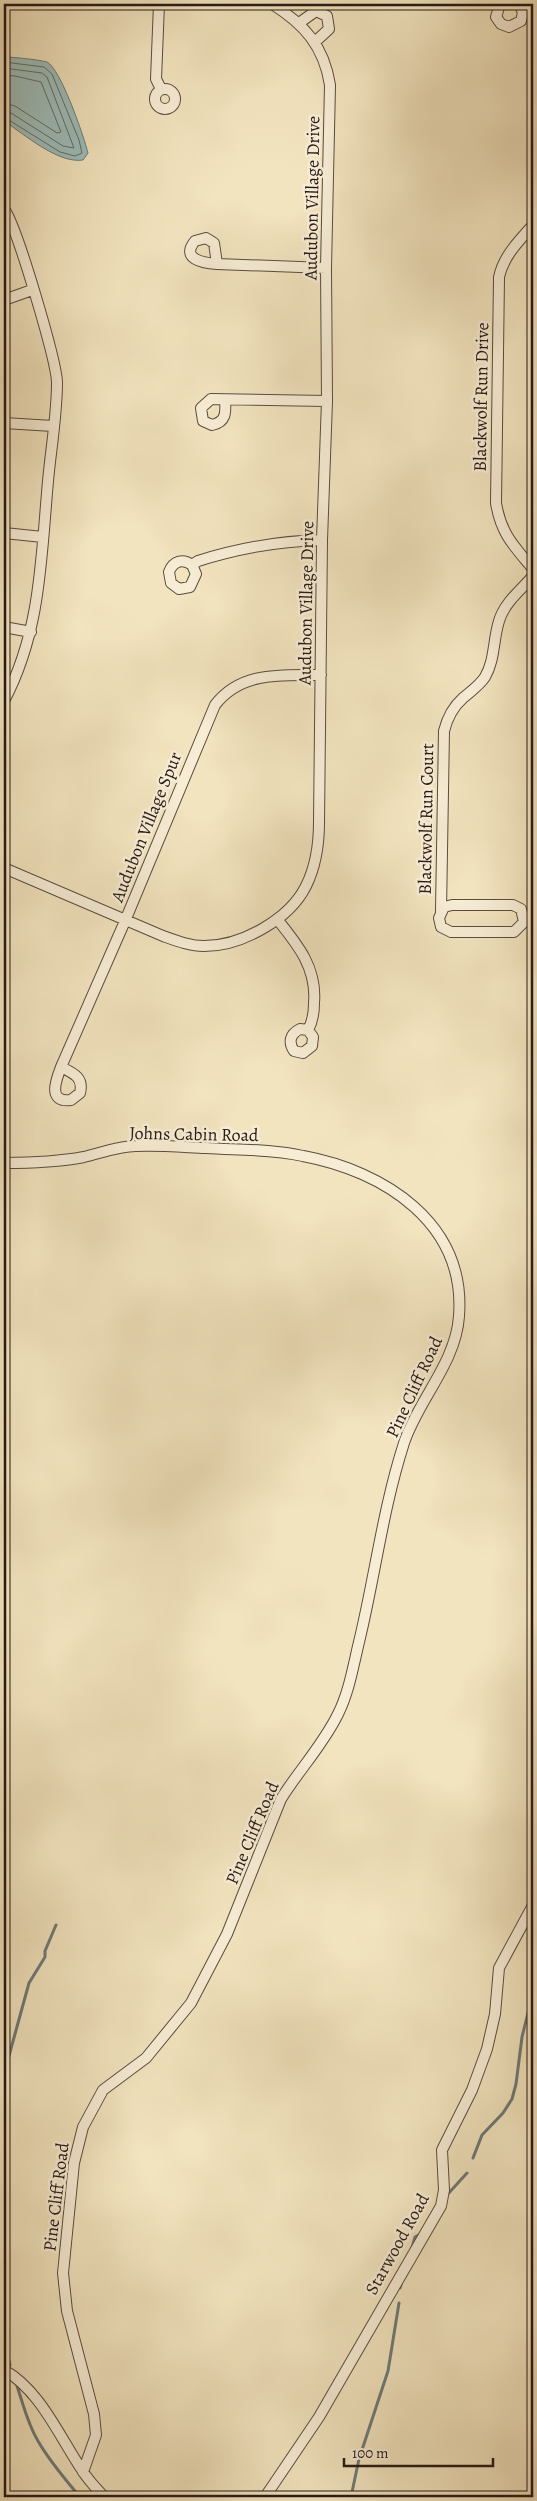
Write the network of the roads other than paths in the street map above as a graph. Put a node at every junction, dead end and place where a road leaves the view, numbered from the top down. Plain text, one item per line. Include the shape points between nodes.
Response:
1 (159, 4) edge
2 (272, 4) edge
3 (500, 4) edge
4 (519, 4) edge
5 (299, 23) junction
6 (316, 41) junction
7 (161, 89) dead end
8 (4, 209) edge
9 (533, 225) edge
10 (217, 264) junction
11 (326, 268) junction
12 (32, 290) junction
13 (4, 300) edge
14 (225, 400) junction
15 (327, 401) junction
16 (4, 423) edge
17 (53, 426) junction
18 (4, 533) edge
19 (43, 537) junction
20 (322, 540) junction
21 (192, 565) dead end
22 (533, 569) edge
23 (533, 576) edge
24 (4, 627) edge
25 (31, 632) junction
26 (321, 675) junction
27 (4, 701) edge
28 (4, 868) edge
29 (441, 911) junction
30 (277, 919) junction
31 (125, 921) junction
32 (308, 1030) dead end
33 (61, 1067) dead end
34 (4, 1163) edge
35 (352, 1169) joint
36 (533, 1905) edge
37 (4, 2370) edge
38 (83, 2472) junction
39 (104, 2497) edge
40 (265, 2497) edge

1 - 7 street via 156,79
2 - 5 street, Audubon Village Drive
3 - 4 street via 496,17 509,27 518,24 523,16
5 - 6 street, Audubon Village Drive
5 - 6 street via 316,12 327,16 329,29
6 - 11 street, Audubon Village Drive via 324,56 330,85
8 - 12 street via 12,222
9 - 22 street, Blackwolf Run Drive via 510,251 499,277 496,503 504,533
10 - 10 street via 194,259 190,251 195,241 203,238 214,243
10 - 11 street
11 - 15 street, Audubon Village Drive
12 - 13 street
12 - 17 street via 57,382
14 - 14 street via 211,399 203,404 200,413 203,422 221,423 226,416
14 - 15 street
15 - 20 street, Audubon Village Drive
16 - 17 street
17 - 19 street
18 - 19 street
19 - 25 street
20 - 21 street via 285,540
20 - 26 street, Audubon Village Drive
23 - 29 street, Blackwolf Run Court via 502,612 485,676 461,700 444,731
24 - 25 street
25 - 27 street via 17,675
26 - 30 street, Audubon Village Drive via 318,845 306,887
26 - 31 street, Audubon Village Spur via 252,678 221,696
28 - 31 street, Audubon Village Drive
29 - 29 street, Blackwolf Run Court via 439,922 451,932 514,932 524,922 521,909 512,905 452,905
30 - 31 street, Audubon Village Drive via 241,940 205,946 178,941
30 - 32 street via 303,953 314,977 313,1018
31 - 33 street, Audubon Village Spur
34 - 35 street, Johns Cabin Road via 42,1163 134,1146 275,1151
35 - 38 street, Pine Cliff Road via 406,1201 435,1229 447,1246 457,1270 459,1318 447,1358 405,1441 348,1688 338,1714 281,1799 227,1934 191,2003 146,2058 103,2090 83,2127 74,2163 63,2273 67,2310 94,2414 96,2435
36 - 40 street, Starwood Road via 499,1968 495,2014 487,2048 472,2090 442,2150 444,2190 441,2206 318,2417
37 - 38 street via 14,2375 33,2395
38 - 39 street

